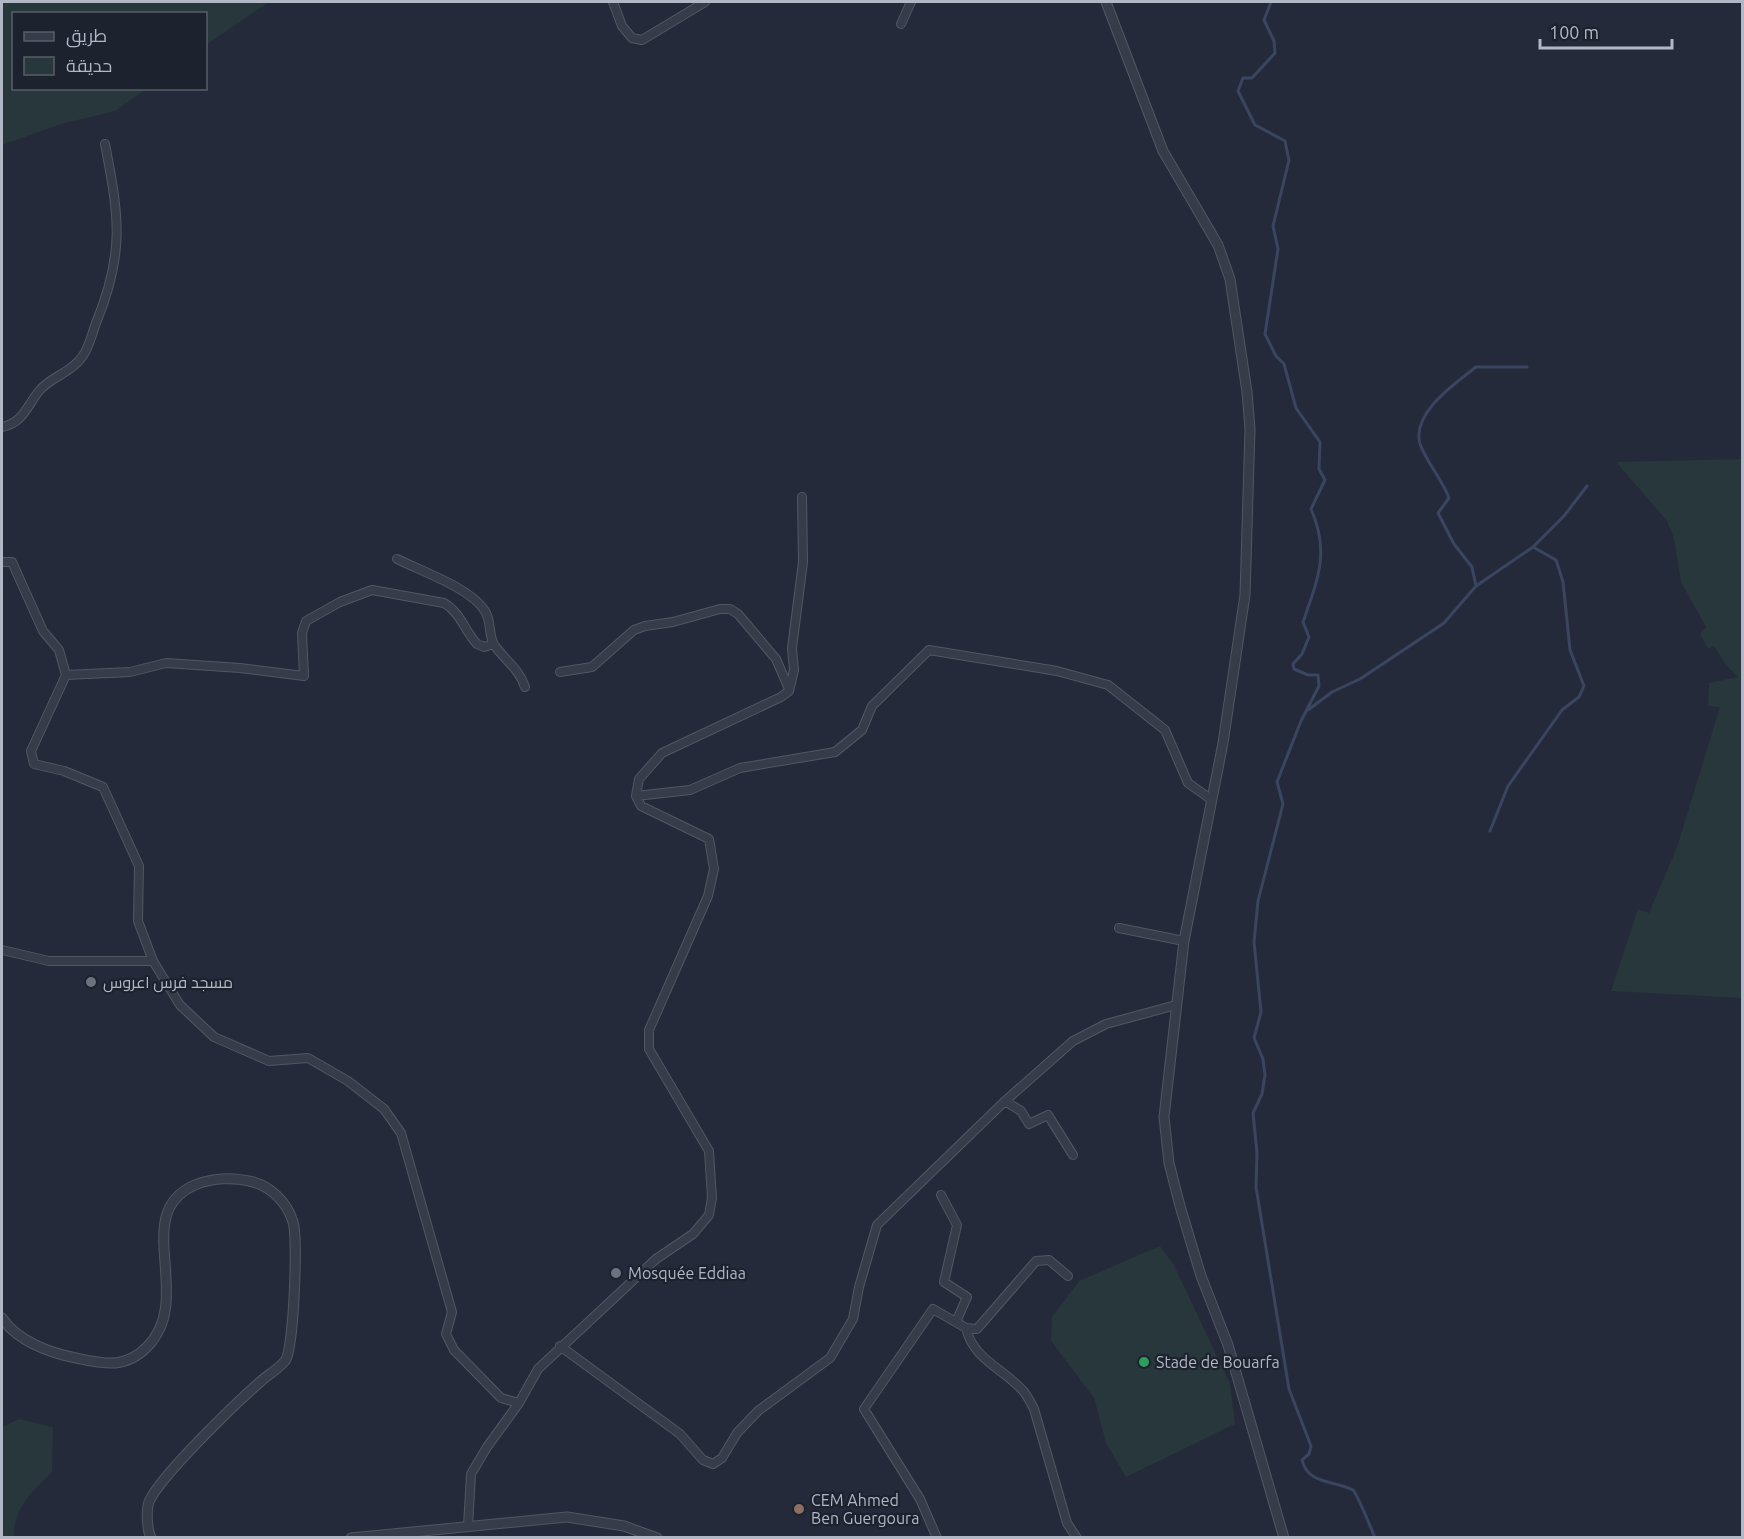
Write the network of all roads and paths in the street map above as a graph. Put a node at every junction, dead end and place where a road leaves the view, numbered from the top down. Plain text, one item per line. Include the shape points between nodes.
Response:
1 (613, 2) edge
2 (705, 2) edge
3 (911, 2) edge
4 (1106, 2) edge
5 (901, 24) dead end
6 (105, 144) dead end
7 (2, 427) edge
8 (802, 496) dead end
9 (397, 560) dead end
10 (2, 562) edge
11 (493, 644) junction
12 (560, 672) dead end
13 (66, 675) junction
14 (525, 687) dead end
15 (789, 691) junction
16 (636, 796) junction
17 (1212, 800) junction
18 (1119, 928) dead end
19 (1184, 941) junction
20 (2, 950) edge
21 (153, 961) junction
22 (1176, 1005) junction
23 (1005, 1101) junction
24 (1073, 1155) dead end
25 (941, 1195) dead end
26 (1068, 1276) dead end
27 (2, 1318) edge
28 (956, 1322) junction
29 (966, 1328) junction
30 (560, 1346) junction
31 (519, 1403) junction
32 (468, 1526) junction
33 (1281, 1536) edge
34 (151, 1538) edge
35 (351, 1538) edge
36 (657, 1538) edge
37 (937, 1538) edge
38 (1077, 1538) edge

1 - 2 street via 622,26 632,38 642,40
3 - 5 street
4 - 17 street via 1163,152 1218,244 1230,279 1246,392 1250,440 1245,596
6 - 7 street via 118,229 115,268 99,315 82,357 40,389 17,422
8 - 15 street via 801,585
9 - 11 street via 478,602 491,624
10 - 13 street via 12,562 43,631 58,650
11 - 13 street via 477,644 463,621 444,603 372,590 306,621 302,633 304,676 166,663 130,672
11 - 14 street via 521,675
12 - 15 street via 592,667 634,630 730,609 776,659
13 - 21 street via 31,751 34,764 103,787 139,866 138,921
15 - 16 street via 662,753 639,779
16 - 17 street via 690,790 740,768 835,752 862,730 872,706 929,650 1057,671 1108,685 1164,730 1188,783
16 - 30 street via 641,806 709,839 714,868 708,896 649,1030 649,1049 709,1151 712,1198 709,1215 693,1234 656,1259
17 - 19 street
18 - 19 street
19 - 22 street
20 - 21 street via 49,961
21 - 31 street via 180,1005 213,1037 269,1060 308,1058 348,1081 384,1109 401,1133 452,1312 446,1334 454,1350 501,1398
22 - 23 street via 1106,1024 1073,1041
22 - 33 street via 1164,1117 1169,1163 1201,1276 1228,1345
23 - 24 street via 1021,1111 1029,1124 1048,1115
23 - 30 street via 876,1225 853,1319 830,1358 758,1411 713,1464 703,1460 680,1434
25 - 28 street via 957,1225 944,1282 967,1297
26 - 29 street via 1049,1260 1036,1261 977,1329
27 - 34 street via 32,1344 65,1356 105,1364 135,1359 158,1336 168,1306 163,1228 175,1198 203,1181 238,1178 257,1182 286,1206 294,1224 293,1331 286,1360 170,1473 149,1503
28 - 29 street
28 - 37 street via 933,1309 864,1409 920,1499
29 - 38 street via 969,1342 1024,1392 1034,1409 1067,1523
30 - 31 street via 538,1369
31 - 32 street via 471,1474
32 - 35 street
32 - 36 street via 567,1517 624,1526

